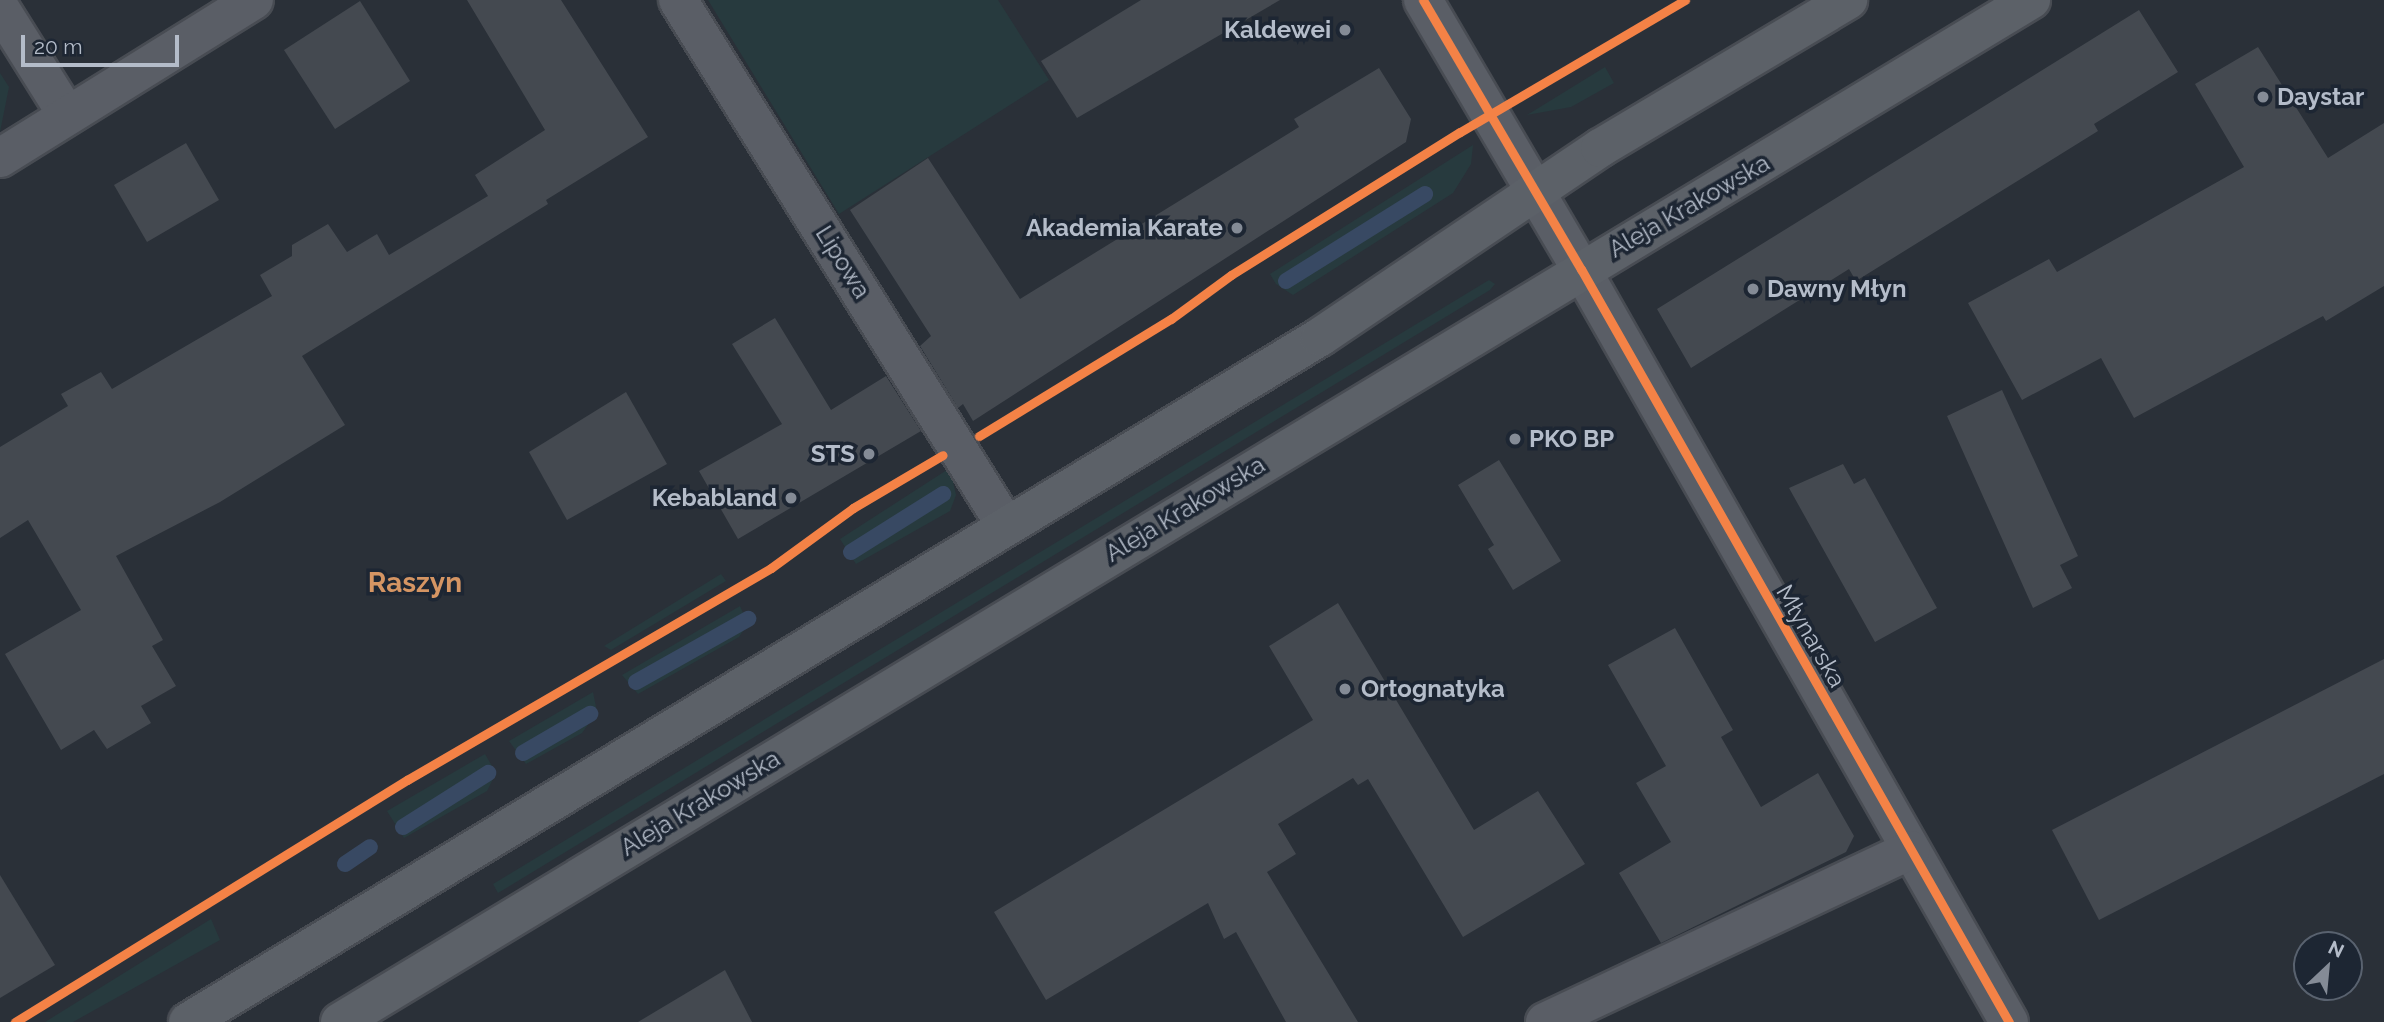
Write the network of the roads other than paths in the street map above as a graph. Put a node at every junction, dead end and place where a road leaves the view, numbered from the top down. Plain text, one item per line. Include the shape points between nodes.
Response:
1 (254, 0) edge
2 (678, 0) edge
3 (1423, 0) edge
4 (1848, 0) edge
5 (2031, 0) edge
6 (0, 8) edge
7 (67, 116) junction
8 (0, 158) edge
9 (1536, 190) junction
10 (1581, 269) junction
11 (1006, 526) junction
12 (1911, 850) junction
13 (188, 1022) edge
14 (340, 1022) edge
15 (1545, 1022) edge
16 (2009, 1022) edge

1 - 7 street
2 - 11 street, Lipowa
3 - 9 street, Młynarska
4 - 9 main road
5 - 10 main road, Aleja Krakowska
6 - 7 street
7 - 8 street
9 - 10 street, Młynarska
9 - 11 main road via 1320,337
10 - 12 street, Młynarska
10 - 14 main road, Aleja Krakowska
11 - 13 main road via 647,748
12 - 15 street
12 - 16 street, Młynarska

